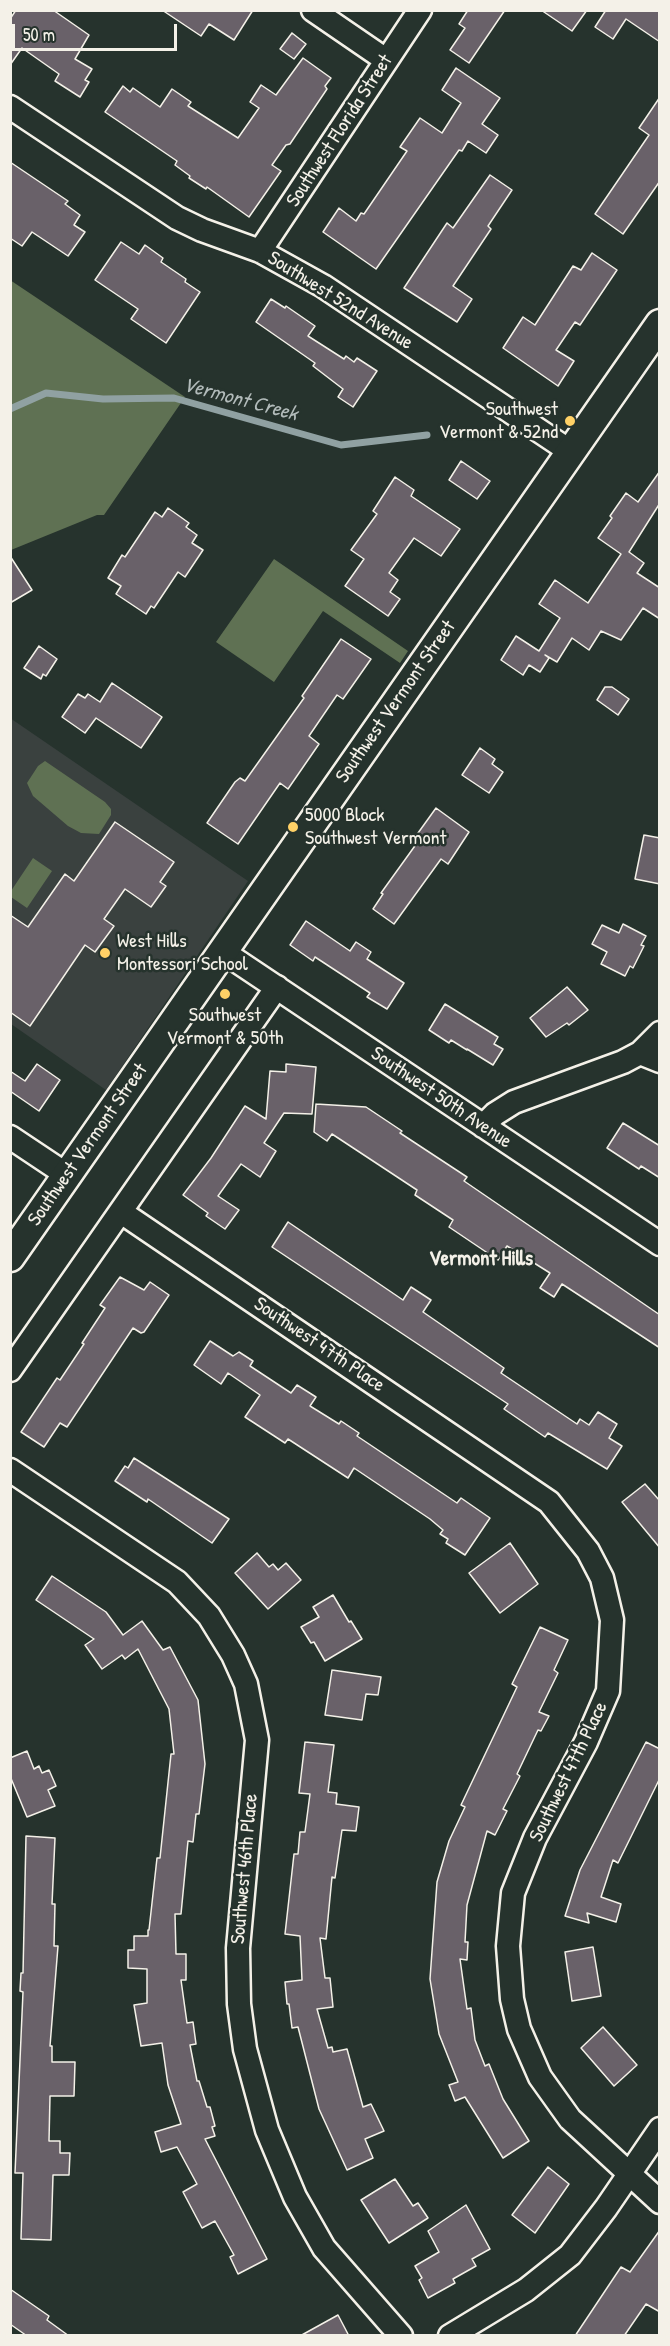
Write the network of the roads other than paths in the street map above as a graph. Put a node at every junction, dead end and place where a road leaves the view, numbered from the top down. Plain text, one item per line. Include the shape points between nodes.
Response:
1 (313, 10) edge
2 (420, 10) edge
3 (386, 60) junction
4 (10, 108) edge
5 (260, 251) junction
6 (660, 324) edge
7 (571, 452) junction
8 (222, 951) junction
9 (277, 987) junction
10 (660, 1033) edge
11 (650, 1057) edge
12 (483, 1126) junction
13 (10, 1137) edge
14 (67, 1175) junction
15 (121, 1212) junction
16 (660, 1244) edge
17 (10, 1257) edge
18 (10, 1370) edge
19 (10, 1470) edge
20 (660, 2129) edge
21 (628, 2174) junction
22 (660, 2202) edge
23 (401, 2336) edge
24 (450, 2336) edge

1 - 3 street
2 - 3 street, Southwest Florida Street
3 - 5 street, Southwest Florida Street
4 - 5 street, Southwest 52nd Avenue via 177,218
5 - 7 street, Southwest 52nd Avenue via 323,286
6 - 7 main road, Southwest Vermont Street
7 - 8 main road, Southwest Vermont Street
8 - 9 street, Southwest 50th Avenue
8 - 14 main road, Southwest Vermont Street
9 - 12 street, Southwest 50th Avenue
9 - 15 street
10 - 11 street
11 - 12 street via 623,1062 514,1102
12 - 16 street, Southwest 50th Avenue
13 - 14 street
14 - 17 main road, Southwest Vermont Street
15 - 18 street
15 - 21 street, Southwest 47th Place via 541,1496 588,1551 602,1578 612,1620 608,1691 513,1893 508,1946 519,2029 540,2077 570,2119
19 - 23 street, Southwest 46th Place via 177,1582 209,1616 233,1655 246,1684 257,1740 238,1948 238,2004 246,2049 267,2130 295,2197 324,2248
20 - 21 street
21 - 22 street, Southwest 47th Place
21 - 24 street via 583,2240 557,2267

